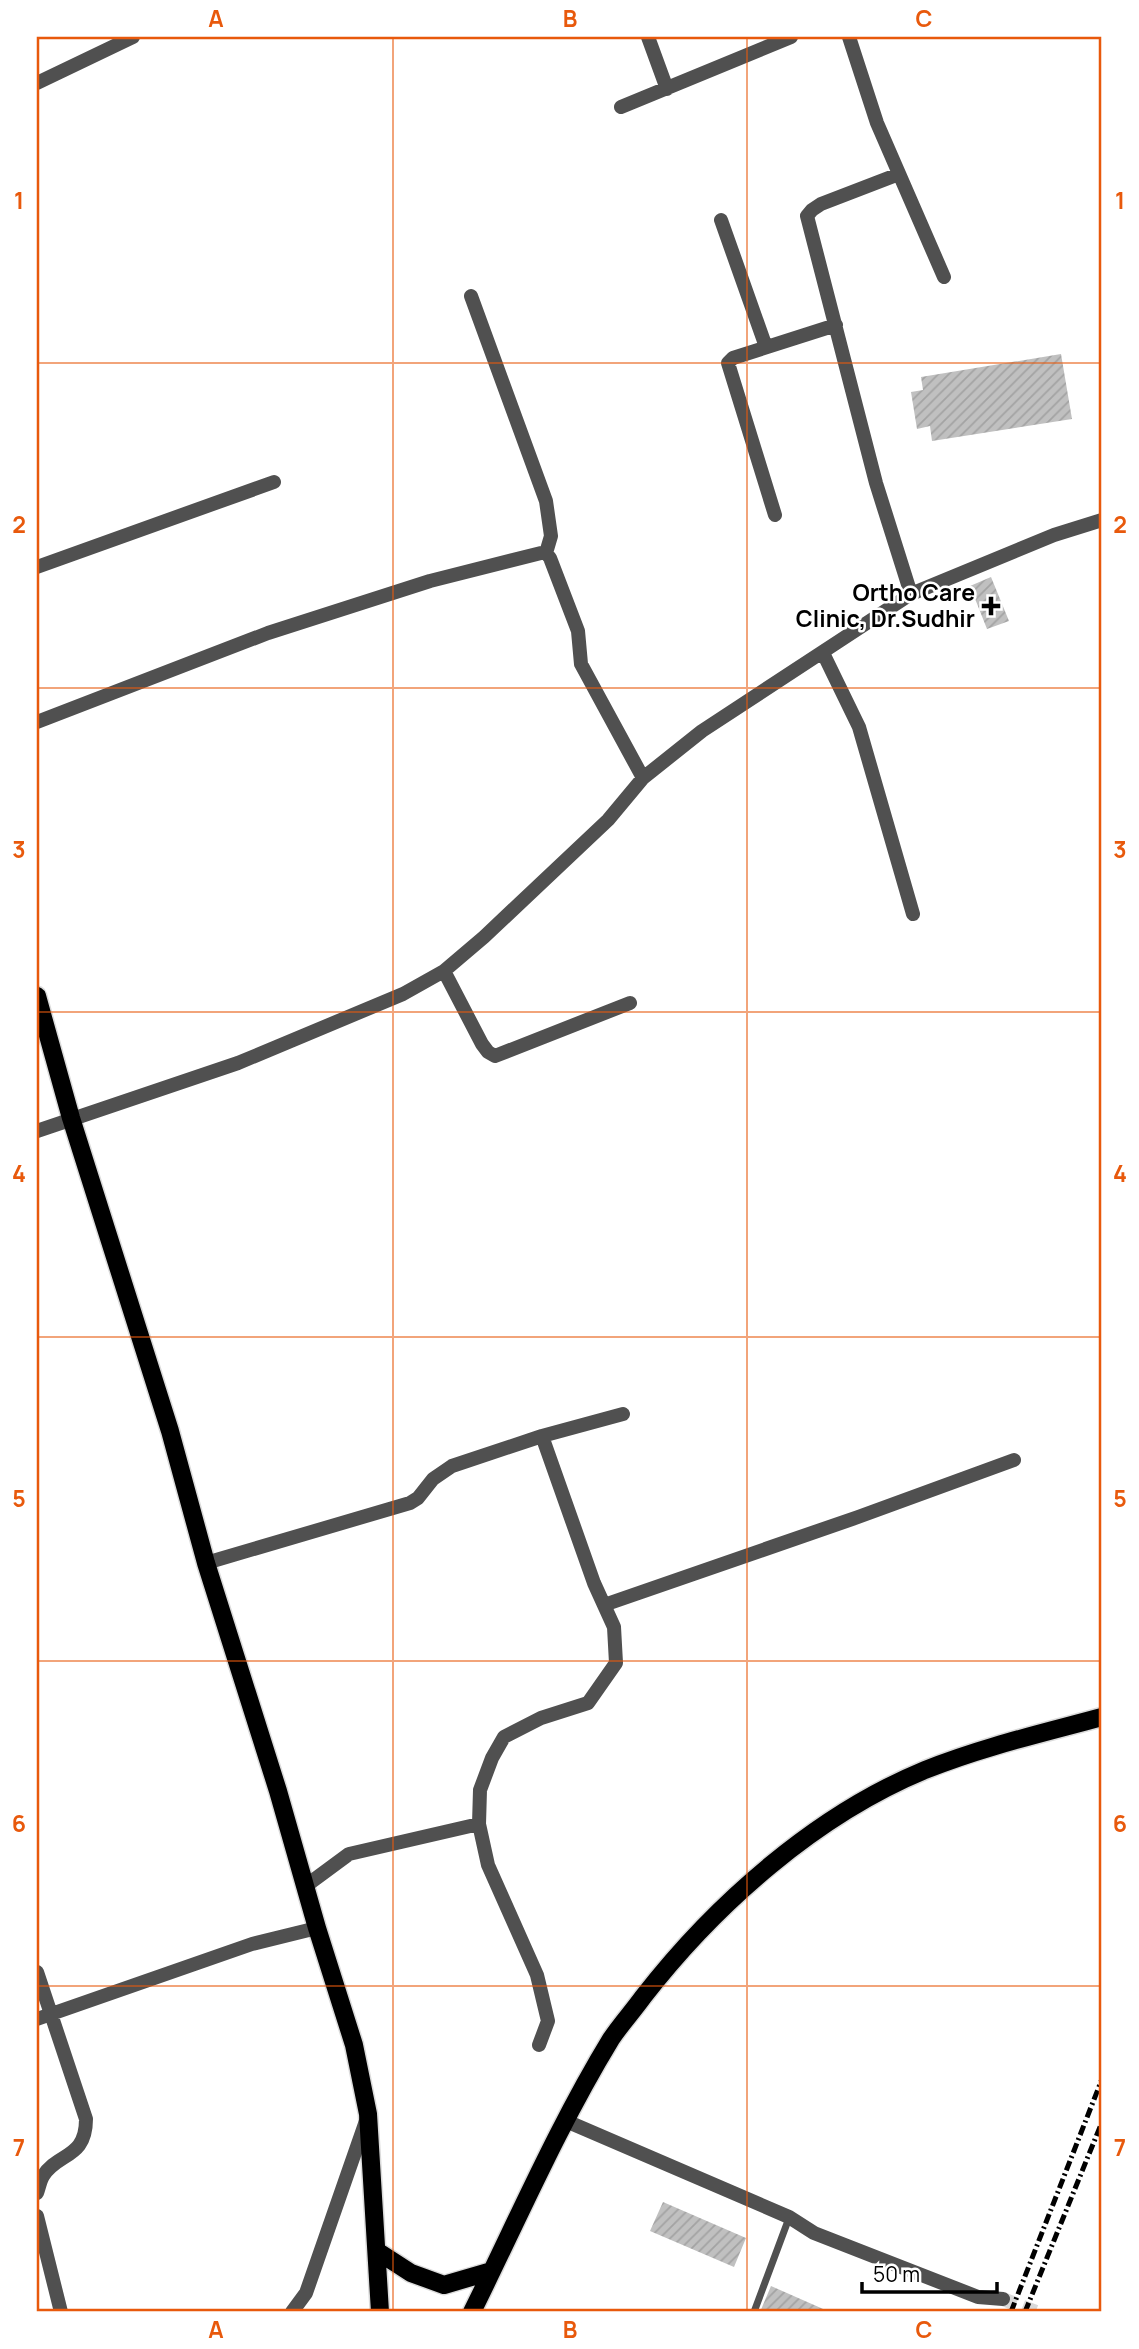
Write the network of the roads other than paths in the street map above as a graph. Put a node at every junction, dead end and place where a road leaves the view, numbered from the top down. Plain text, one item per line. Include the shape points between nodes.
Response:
1 (133, 37) edge
2 (648, 37) edge
3 (791, 37) edge
4 (849, 37) edge
5 (37, 83) edge
6 (667, 89) junction
7 (621, 107) dead end
8 (899, 174) junction
9 (722, 220) dead end
10 (944, 277) dead end
11 (471, 296) dead end
12 (836, 325) junction
13 (766, 347) junction
14 (274, 482) dead end
15 (775, 515) dead end
16 (1102, 520) edge
17 (546, 553) junction
18 (37, 567) edge
19 (911, 594) junction
20 (822, 653) junction
21 (37, 722) edge
22 (643, 778) junction
23 (914, 914) dead end
24 (444, 971) junction
25 (37, 996) edge
26 (630, 1003) dead end
27 (71, 1118) junction
28 (37, 1131) edge
29 (623, 1414) dead end
30 (542, 1436) junction
31 (1014, 1460) dead end
32 (206, 1563) junction
33 (604, 1605) junction
34 (1102, 1717) edge
35 (479, 1824) junction
36 (307, 1885) junction
37 (317, 1928) junction
38 (37, 1972) edge
39 (43, 2016) edge
40 (539, 2045) dead end
41 (369, 2114) junction
42 (566, 2121) junction
43 (37, 2193) edge
44 (37, 2217) edge
45 (789, 2217) junction
46 (377, 2250) junction
47 (492, 2271) junction
48 (1003, 2300) tunnel mouth
49 (61, 2312) edge
50 (292, 2312) edge
51 (380, 2312) edge
52 (472, 2312) edge
53 (754, 2312) edge

1 - 5 street
2 - 6 street
3 - 6 street
4 - 8 street
6 - 7 street
8 - 10 street
8 - 12 street via 821,204 807,216
9 - 13 street
11 - 17 street via 546,501 551,536
12 - 13 street
12 - 19 street via 876,483
13 - 15 street via 729,360 727,367
14 - 18 street
16 - 19 street
17 - 21 street via 429,581 268,633
17 - 22 street via 579,631 581,664
19 - 20 street
20 - 22 street via 702,731
20 - 23 street via 859,727
22 - 24 street via 608,820
24 - 26 street via 482,1044 495,1056
24 - 27 street via 403,994 237,1063
25 - 27 main road
27 - 28 street
27 - 32 main road via 170,1431
29 - 30 street
30 - 32 street via 452,1466 410,1503
30 - 33 street
31 - 33 street
32 - 36 main road
33 - 35 street via 614,1627 616,1663 588,1703 541,1718 503,1737 480,1790
34 - 42 main road via 925,1770 815,1832 738,1893 676,1955 612,2037
35 - 36 street via 349,1854
35 - 40 street via 488,1865 537,1975 548,2021
36 - 37 main road
37 - 39 street via 252,1944
37 - 41 main road via 354,2045
38 - 39 street
39 - 43 street via 86,2119 86,2134 78,2147 44,2174
41 - 46 main road
41 - 50 street via 306,2293
42 - 45 street
42 - 47 main road
44 - 49 street
45 - 48 street via 814,2233 978,2297
45 - 53 lane
46 - 47 main road via 411,2273 444,2286
46 - 51 main road
47 - 52 main road

